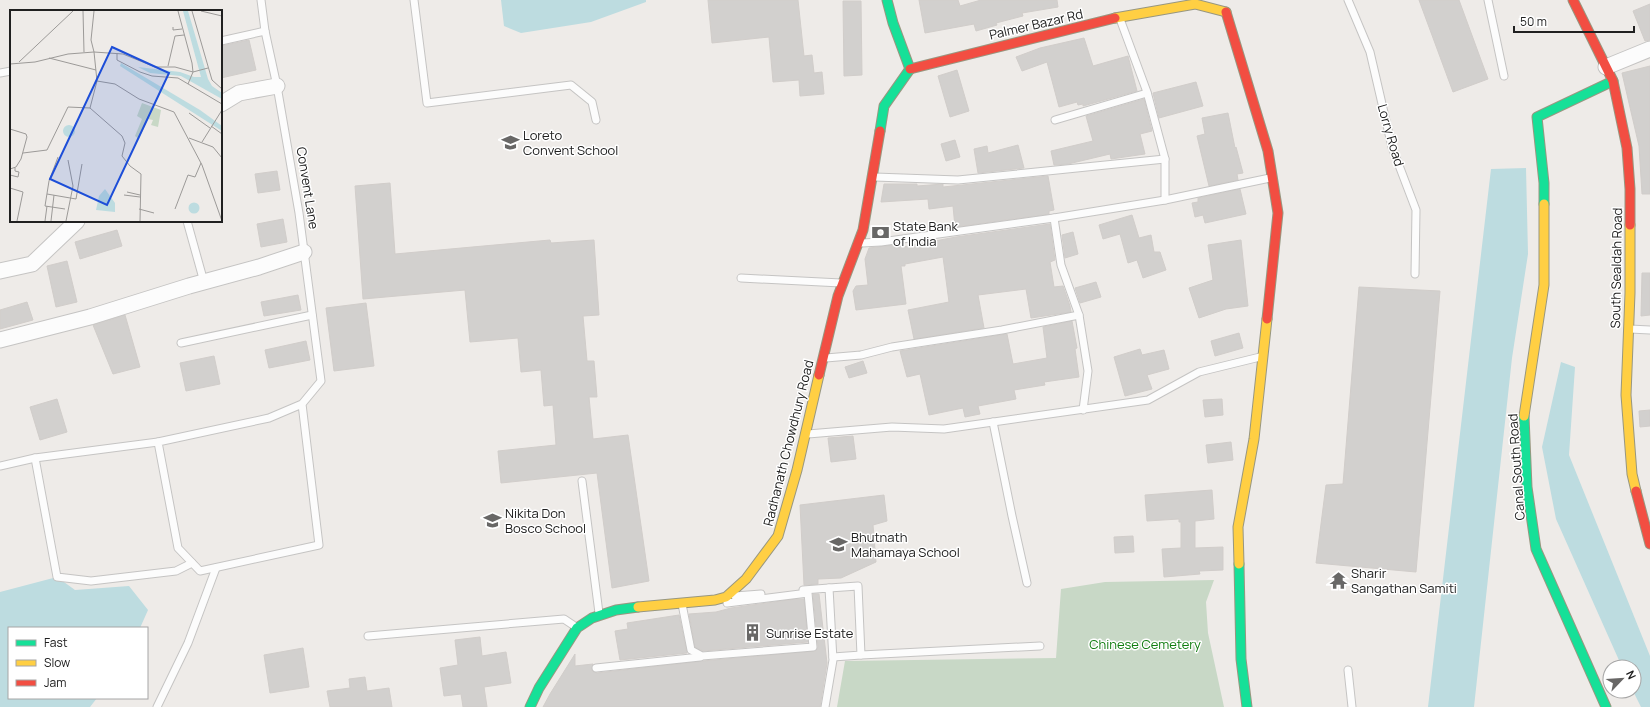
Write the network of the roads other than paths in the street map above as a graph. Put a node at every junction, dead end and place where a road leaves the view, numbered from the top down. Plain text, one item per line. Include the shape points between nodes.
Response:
1 (261, 0) edge
2 (414, 0) edge
3 (887, 0) edge
4 (1348, 0) edge
5 (1488, 0) edge
6 (1573, 0) edge
7 (1119, 17) junction
8 (265, 30) junction
9 (222, 41) edge
10 (1650, 49) edge
11 (1606, 67) junction
12 (910, 69) junction
13 (10, 71) edge
14 (0, 73) edge
15 (1504, 76) dead end
16 (1613, 81) junction
17 (277, 86) junction
18 (1147, 93) junction
19 (222, 103) edge
20 (596, 120) dead end
21 (1055, 120) dead end
22 (1165, 159) junction
23 (874, 177) junction
24 (1272, 178) junction
25 (1165, 200) junction
26 (1054, 218) junction
27 (75, 222) edge
28 (188, 222) edge
29 (859, 243) junction
30 (304, 252) junction
31 (0, 271) edge
32 (1415, 274) dead end
33 (741, 278) dead end
34 (204, 282) junction
35 (844, 283) junction
36 (312, 315) junction
37 (1079, 315) junction
38 (1629, 329) junction
39 (1650, 330) edge
40 (0, 340) edge
41 (181, 342) dead end
42 (1262, 356) junction
43 (824, 358) junction
44 (302, 404) junction
45 (1083, 410) junction
46 (993, 422) junction
47 (805, 434) junction
48 (158, 442) junction
49 (35, 458) junction
50 (0, 466) edge
51 (582, 481) dead end
52 (1650, 544) edge
53 (192, 563) junction
54 (216, 568) junction
55 (1027, 583) dead end
56 (829, 588) junction
57 (726, 600) junction
58 (682, 606) junction
59 (600, 615) junction
60 (577, 628) junction
61 (368, 636) dead end
62 (1040, 646) dead end
63 (861, 655) junction
64 (702, 656) junction
65 (833, 657) junction
66 (596, 668) dead end
67 (1348, 670) dead end
68 (157, 707) edge
69 (530, 707) edge
70 (825, 707) edge
71 (1247, 707) edge
72 (1352, 707) edge
73 (1606, 707) edge

1 - 8 lane, Convent Lane
2 - 20 lane via 427,103 571,85 592,102
3 - 12 street via 892,23
4 - 32 lane, Lorry Road via 1370,52 1392,147 1416,210
5 - 15 lane
6 - 11 street, South Sealdah Road
7 - 12 street, Palmer Bazar Rd
7 - 18 lane
7 - 24 street, Palmer Bazar Rd via 1194,4 1228,9 1268,151
8 - 9 lane
8 - 17 lane, Convent Lane
10 - 11 street
11 - 16 street, South Sealdah Road
12 - 23 street, Radhanath Chowdhury Road via 884,106
13 - 14 lane
16 - 38 street, South Sealdah Road via 1627,148 1630,190
16 - 73 street, Canal South Road via 1537,117 1544,183 1544,285 1524,411 1527,487 1536,549
17 - 19 street via 239,92
17 - 30 lane, Convent Lane
18 - 21 lane
18 - 22 lane
22 - 23 lane via 958,180
22 - 25 lane
23 - 29 street, Radhanath Chowdhury Road
24 - 25 lane
24 - 42 street via 1278,213
25 - 26 lane
26 - 29 lane
26 - 37 lane via 1061,264
27 - 31 street via 32,264
28 - 34 lane
29 - 35 street, Radhanath Chowdhury Road
30 - 34 street
30 - 36 lane, Convent Lane
33 - 35 lane
34 - 40 street via 90,317
35 - 43 street, Radhanath Chowdhury Road via 838,296
36 - 41 lane
36 - 44 lane, Convent Lane via 321,381
37 - 43 lane via 892,347 861,355
37 - 45 lane via 1088,371
38 - 39 lane
38 - 52 street, South Sealdah Road via 1626,395 1632,474
42 - 45 lane via 1199,372 1148,400
42 - 71 street via 1254,439 1238,527 1241,659
43 - 47 street, Radhanath Chowdhury Road
44 - 48 lane via 269,418
44 - 54 lane via 319,545
45 - 46 lane
46 - 47 lane via 944,429 892,427
46 - 55 lane
47 - 57 street, Radhanath Chowdhury Road via 778,536 746,580
48 - 49 lane
48 - 53 lane via 178,548
49 - 50 lane
49 - 53 lane via 57,577 91,581 176,570
51 - 59 lane
53 - 54 lane via 200,571
54 - 68 lane via 188,643
56 - 57 lane
56 - 63 lane via 858,586
56 - 65 lane
57 - 58 street, Radhanath Chowdhury Road
57 - 64 lane via 808,593 813,647
58 - 59 street, Radhanath Chowdhury Road via 646,606
58 - 64 lane via 691,650
59 - 60 street, Radhanath Chowdhury Road
60 - 61 lane via 564,619
60 - 69 street, Radhanath Chowdhury Road
62 - 63 lane
63 - 65 lane
64 - 66 lane
65 - 70 lane
67 - 72 lane

